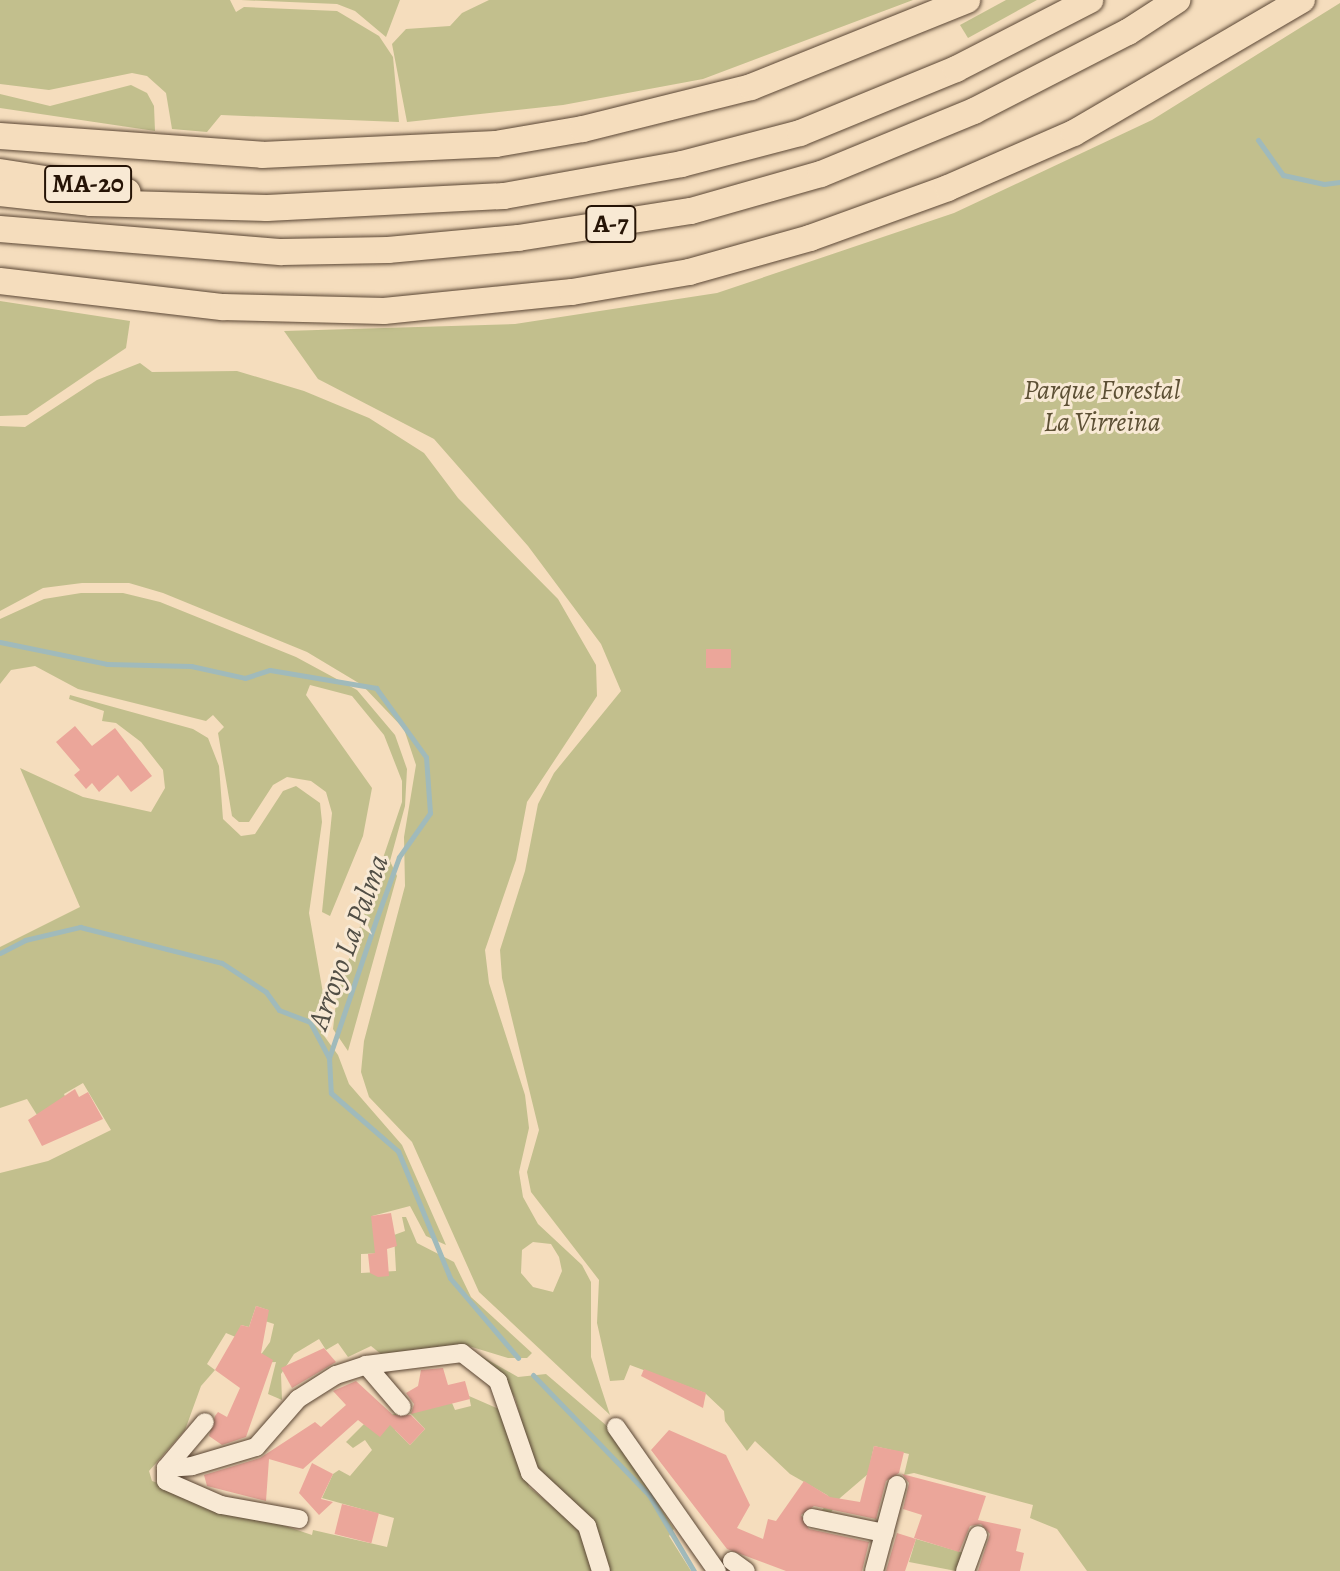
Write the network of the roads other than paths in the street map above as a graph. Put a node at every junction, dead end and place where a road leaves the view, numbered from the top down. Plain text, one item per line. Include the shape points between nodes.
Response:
1 (967, 0) edge
2 (1090, 0) edge
3 (1177, 0) edge
4 (1302, 0) edge
5 (0, 136) edge
6 (0, 172) edge
7 (0, 193) edge
8 (174, 202) junction
9 (0, 229) edge
10 (0, 267) edge
11 (0, 281) edge
12 (411, 307) junction
13 (366, 1365) junction
14 (402, 1407) dead end
15 (205, 1422) dead end
16 (616, 1427) dead end
17 (166, 1468) junction
18 (897, 1485) dead end
19 (812, 1518) dead end
20 (299, 1519) dead end
21 (884, 1533) junction
22 (978, 1535) dead end
23 (732, 1568) edge
24 (601, 1571) edge
25 (874, 1571) edge
26 (965, 1571) edge

1 - 5 highway via 751,87 583,129 496,144 262,155
2 - 8 highway, A-7 via 956,69 800,133 682,164 489,197 267,208
3 - 9 highway, A-7 via 1128,32 974,111 821,174 691,211 518,238 388,250 282,252
4 - 12 highway via 1074,133 948,188 810,238 660,277 572,292
6 - 8 highway, MA-20
7 - 8 highway, A-7 via 91,203
10 - 12 highway via 224,298
11 - 12 highway via 223,307
13 - 14 street
13 - 17 street via 336,1375 298,1399 256,1447
13 - 24 street via 462,1353 498,1381 530,1473 587,1526
15 - 17 street
16 - 23 street
17 - 20 street via 166,1481 221,1505
18 - 21 street
19 - 21 street
21 - 25 street
22 - 26 street

